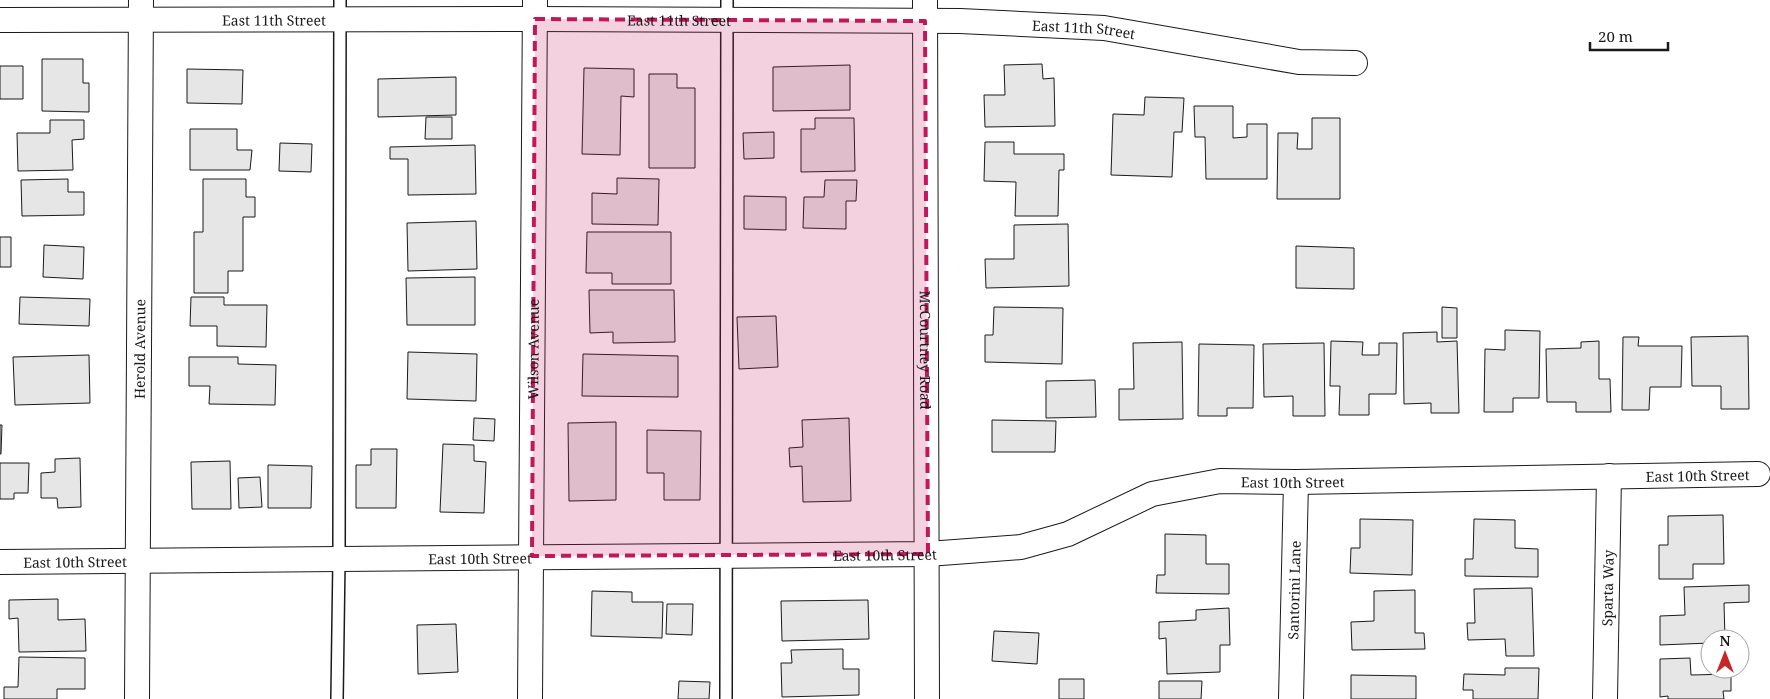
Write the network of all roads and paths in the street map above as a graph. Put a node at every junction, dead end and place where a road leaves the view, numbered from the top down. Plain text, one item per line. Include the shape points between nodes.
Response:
1 (535, 9) edge
2 (141, 10) edge
3 (340, 10) edge
4 (727, 10) edge
5 (925, 11) edge
6 (0, 20) edge
7 (1355, 63) dead end
8 (1758, 474) dead end
9 (1608, 476) junction
10 (1296, 482) junction
11 (928, 554) junction
12 (726, 555) junction
13 (532, 556) junction
14 (339, 559) junction
15 (138, 560) junction
16 (0, 562) edge
17 (137, 699) edge
18 (337, 699) edge
19 (530, 699) edge
20 (726, 699) edge
21 (927, 699) edge
22 (1290, 699) edge
23 (1605, 699) edge

1 - 3 street, East 11th Street
1 - 4 street, East 11th Street
1 - 13 street, Wilson Avenue
2 - 3 street, East 11th Street
2 - 6 street, East 11th Street
2 - 15 street, Herold Avenue
3 - 14 lane
4 - 5 street, East 11th Street
4 - 12 lane
5 - 7 street, East 11th Street via 989,22 1104,28 1299,62
5 - 11 street, McCourtney Road
8 - 9 street, East 10th Street
9 - 10 street, East 10th Street
9 - 23 street, Sparta Way
10 - 11 street, East 10th Street via 1220,481 1152,494 1068,534 1021,547
10 - 22 street, Santorini Lane
11 - 12 street, East 10th Street
11 - 21 street, McCourtney Road
12 - 13 street, East 10th Street
12 - 20 lane
13 - 14 street, East 10th Street
13 - 19 street, Wilson Avenue
14 - 15 street, East 10th Street
14 - 18 lane
15 - 16 street, East 10th Street
15 - 17 street, Herold Avenue

